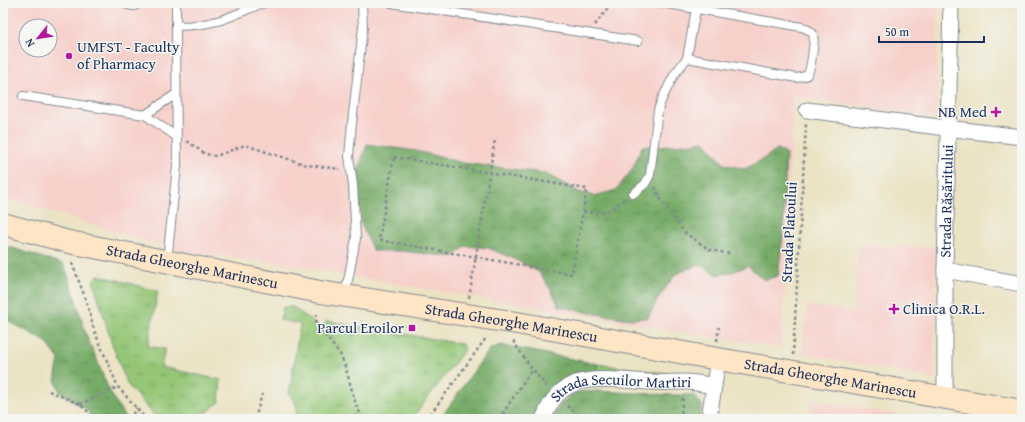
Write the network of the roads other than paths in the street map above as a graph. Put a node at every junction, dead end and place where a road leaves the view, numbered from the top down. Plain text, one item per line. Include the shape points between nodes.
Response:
1 (128, 3) edge
2 (134, 3) edge
3 (176, 3) edge
4 (265, 3) edge
5 (362, 3) edge
6 (391, 3) edge
7 (662, 3) edge
8 (952, 3) edge
9 (696, 9) junction
10 (176, 26) junction
11 (638, 41) dead end
12 (687, 58) junction
13 (176, 94) junction
14 (22, 96) dead end
15 (807, 110) road end
16 (145, 115) junction
17 (949, 129) junction
18 (177, 135) junction
19 (1022, 137) edge
20 (633, 194) road end
21 (3, 224) edge
22 (167, 262) junction
23 (945, 270) junction
24 (1022, 284) edge
25 (344, 296) junction
26 (717, 350) junction
27 (714, 386) junction
28 (945, 398) junction
29 (1022, 411) edge
30 (713, 418) edge
31 (543, 419) edge

1 - 2 street
3 - 10 lane
4 - 10 lane via 218,21
5 - 25 lane via 363,27 349,156 356,238
6 - 11 lane
7 - 9 lane
8 - 17 street, Strada Răsăritului
9 - 12 lane
9 - 12 lane via 810,30 814,35 810,70 807,75 797,78
10 - 13 lane
12 - 20 lane via 674,75 658,110 650,175 645,184
13 - 16 lane
13 - 18 lane
14 - 16 lane
15 - 17 street
16 - 18 lane
17 - 19 street
17 - 23 street, Strada Răsăritului
18 - 22 lane via 177,166
21 - 22 main road, Strada Gheorghe Marinescu via 69,242
22 - 25 main road, Strada Gheorghe Marinescu
23 - 24 street
23 - 28 street, Strada Răsăritului
25 - 26 main road, Strada Gheorghe Marinescu via 517,324
26 - 27 street
26 - 28 main road, Strada Gheorghe Marinescu
27 - 30 street
27 - 31 street, Strada Secuilor Martiri via 686,382 609,379 583,381 569,386 555,396
28 - 29 main road, Strada Gheorghe Marinescu

